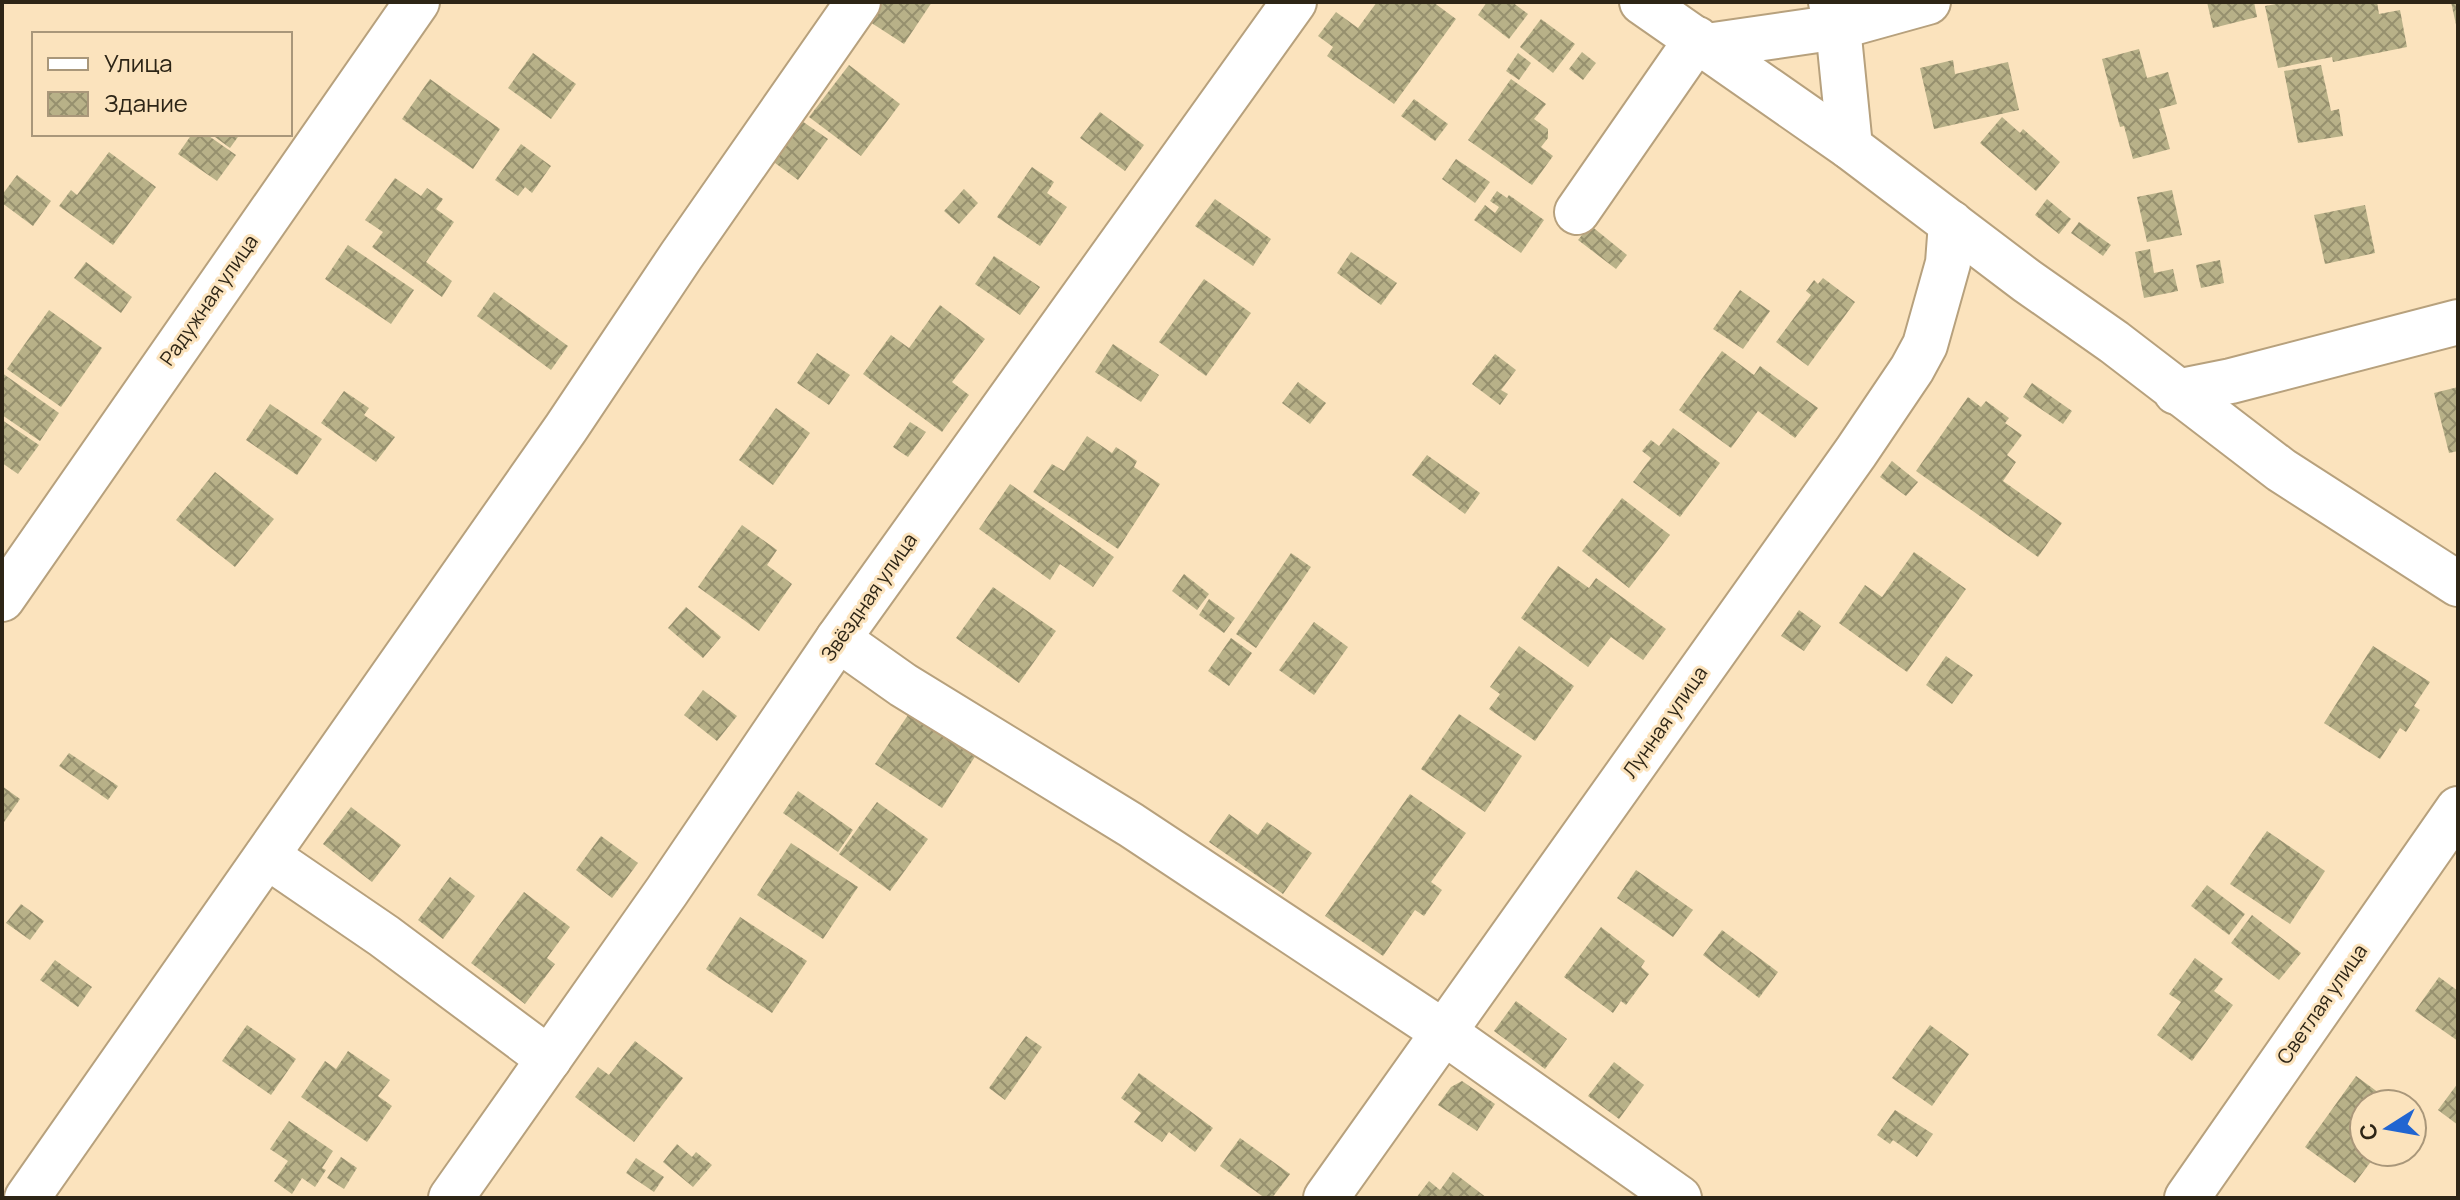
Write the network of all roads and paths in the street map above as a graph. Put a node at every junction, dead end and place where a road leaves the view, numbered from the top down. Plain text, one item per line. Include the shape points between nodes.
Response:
1 (417, 2) edge
2 (858, 2) edge
3 (1294, 2) edge
4 (1642, 2) edge
5 (1928, 2) edge
6 (1835, 14) edge
7 (1702, 43) junction
8 (1850, 147) junction
9 (1577, 212) dead end
10 (1951, 223) junction
11 (2458, 322) edge
12 (2176, 392) junction
13 (2458, 584) edge
14 (2, 599) edge
15 (838, 639) junction
16 (2458, 809) edge
17 (267, 856) junction
18 (1445, 1033) junction
19 (549, 1059) junction
20 (27, 1198) edge
21 (451, 1198) edge
22 (1326, 1198) edge
23 (1679, 1198) edge
24 (2187, 1198) edge

1 - 14 street, Радужная улица
2 - 17 street
3 - 15 street, Звёздная улица
4 - 7 street
5 - 6 street
6 - 7 street
6 - 8 street
7 - 8 street
7 - 9 street
8 - 10 street
10 - 12 street
10 - 18 street, Лунная улица via 1948,263 1925,345 1912,369
11 - 12 street
12 - 13 street via 2281,470
15 - 18 street
15 - 19 street, Звёздная улица
16 - 24 street, Светлая улица
17 - 19 street
17 - 20 street
18 - 22 street, Лунная улица
18 - 23 street
19 - 21 street, Звёздная улица

